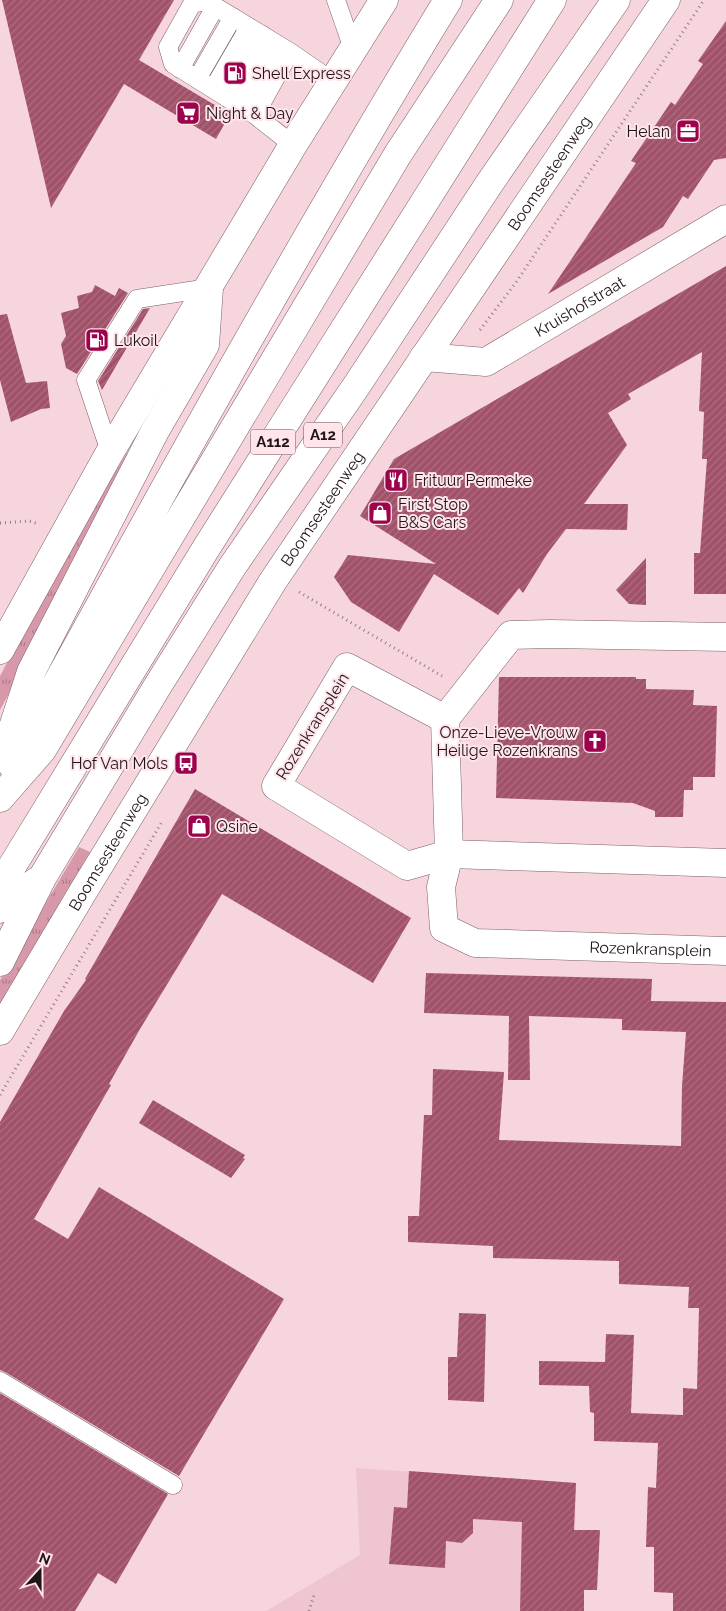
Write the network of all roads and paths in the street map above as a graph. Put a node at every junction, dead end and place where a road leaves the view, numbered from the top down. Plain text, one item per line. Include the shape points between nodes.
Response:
1 (336, 0) edge
2 (384, 0) edge
3 (448, 0) edge
4 (499, 0) edge
5 (552, 0) edge
6 (616, 0) edge
7 (666, 0) edge
8 (704, 0) edge
9 (233, 17) junction
10 (270, 40) junction
11 (353, 49) junction
12 (197, 79) junction
13 (332, 81) junction
14 (234, 102) junction
15 (293, 145) junction
16 (726, 218) edge
17 (209, 288) junction
18 (424, 356) junction
19 (458, 360) junction
20 (110, 452) junction
21 (0, 523) edge
22 (42, 524) dead end
23 (294, 600) dead end
24 (726, 637) edge
25 (0, 650) edge
26 (468, 691) junction
27 (445, 719) junction
28 (0, 768) edge
29 (0, 787) edge
30 (0, 798) edge
31 (167, 814) dead end
32 (449, 854) junction
33 (726, 863) edge
34 (42, 878) junction
35 (0, 886) edge
36 (0, 909) edge
37 (726, 951) edge
38 (0, 962) edge
39 (0, 1031) edge
40 (0, 1095) edge
41 (0, 1381) edge
42 (173, 1485) dead end
43 (314, 1595) dead end
44 (309, 1611) edge

1 - 11 lane
2 - 11 main road
3 - 29 main road via 364,138 151,512
4 - 30 main road, A112 via 398,154 42,750
5 - 35 main road, A112 via 221,525
6 - 34 main road, A12 via 232,567
7 - 18 main road, Boomsesteenweg
8 - 19 path via 517,281
9 - 10 lane
9 - 12 lane
9 - 12 lane via 206,1 192,4 168,47 173,64
10 - 13 lane
10 - 14 lane
10 - 14 lane
11 - 13 main road
12 - 14 lane
13 - 15 main road
14 - 15 lane
15 - 17 main road
16 - 19 main road, Kruishofstraat via 486,362
17 - 20 main road
17 - 20 lane via 137,299 86,380
17 - 28 main road via 205,345 155,431 31,672
18 - 19 main road, Kruishofstraat
18 - 39 main road, Boomsesteenweg via 273,581
20 - 25 main road
21 - 22 path via 29,520
23 - 26 path via 299,592
24 - 26 main road via 511,635
26 - 27 main road
27 - 32 main road, Rozenkransplein
27 - 32 main road, Rozenkransplein via 347,667 276,786 407,866
31 - 40 path
32 - 33 main road, Rozenkransplein
32 - 37 main road, Rozenkransplein via 441,887 444,928 475,943
34 - 36 main road, A12
34 - 38 main road
41 - 42 lane
43 - 44 path

